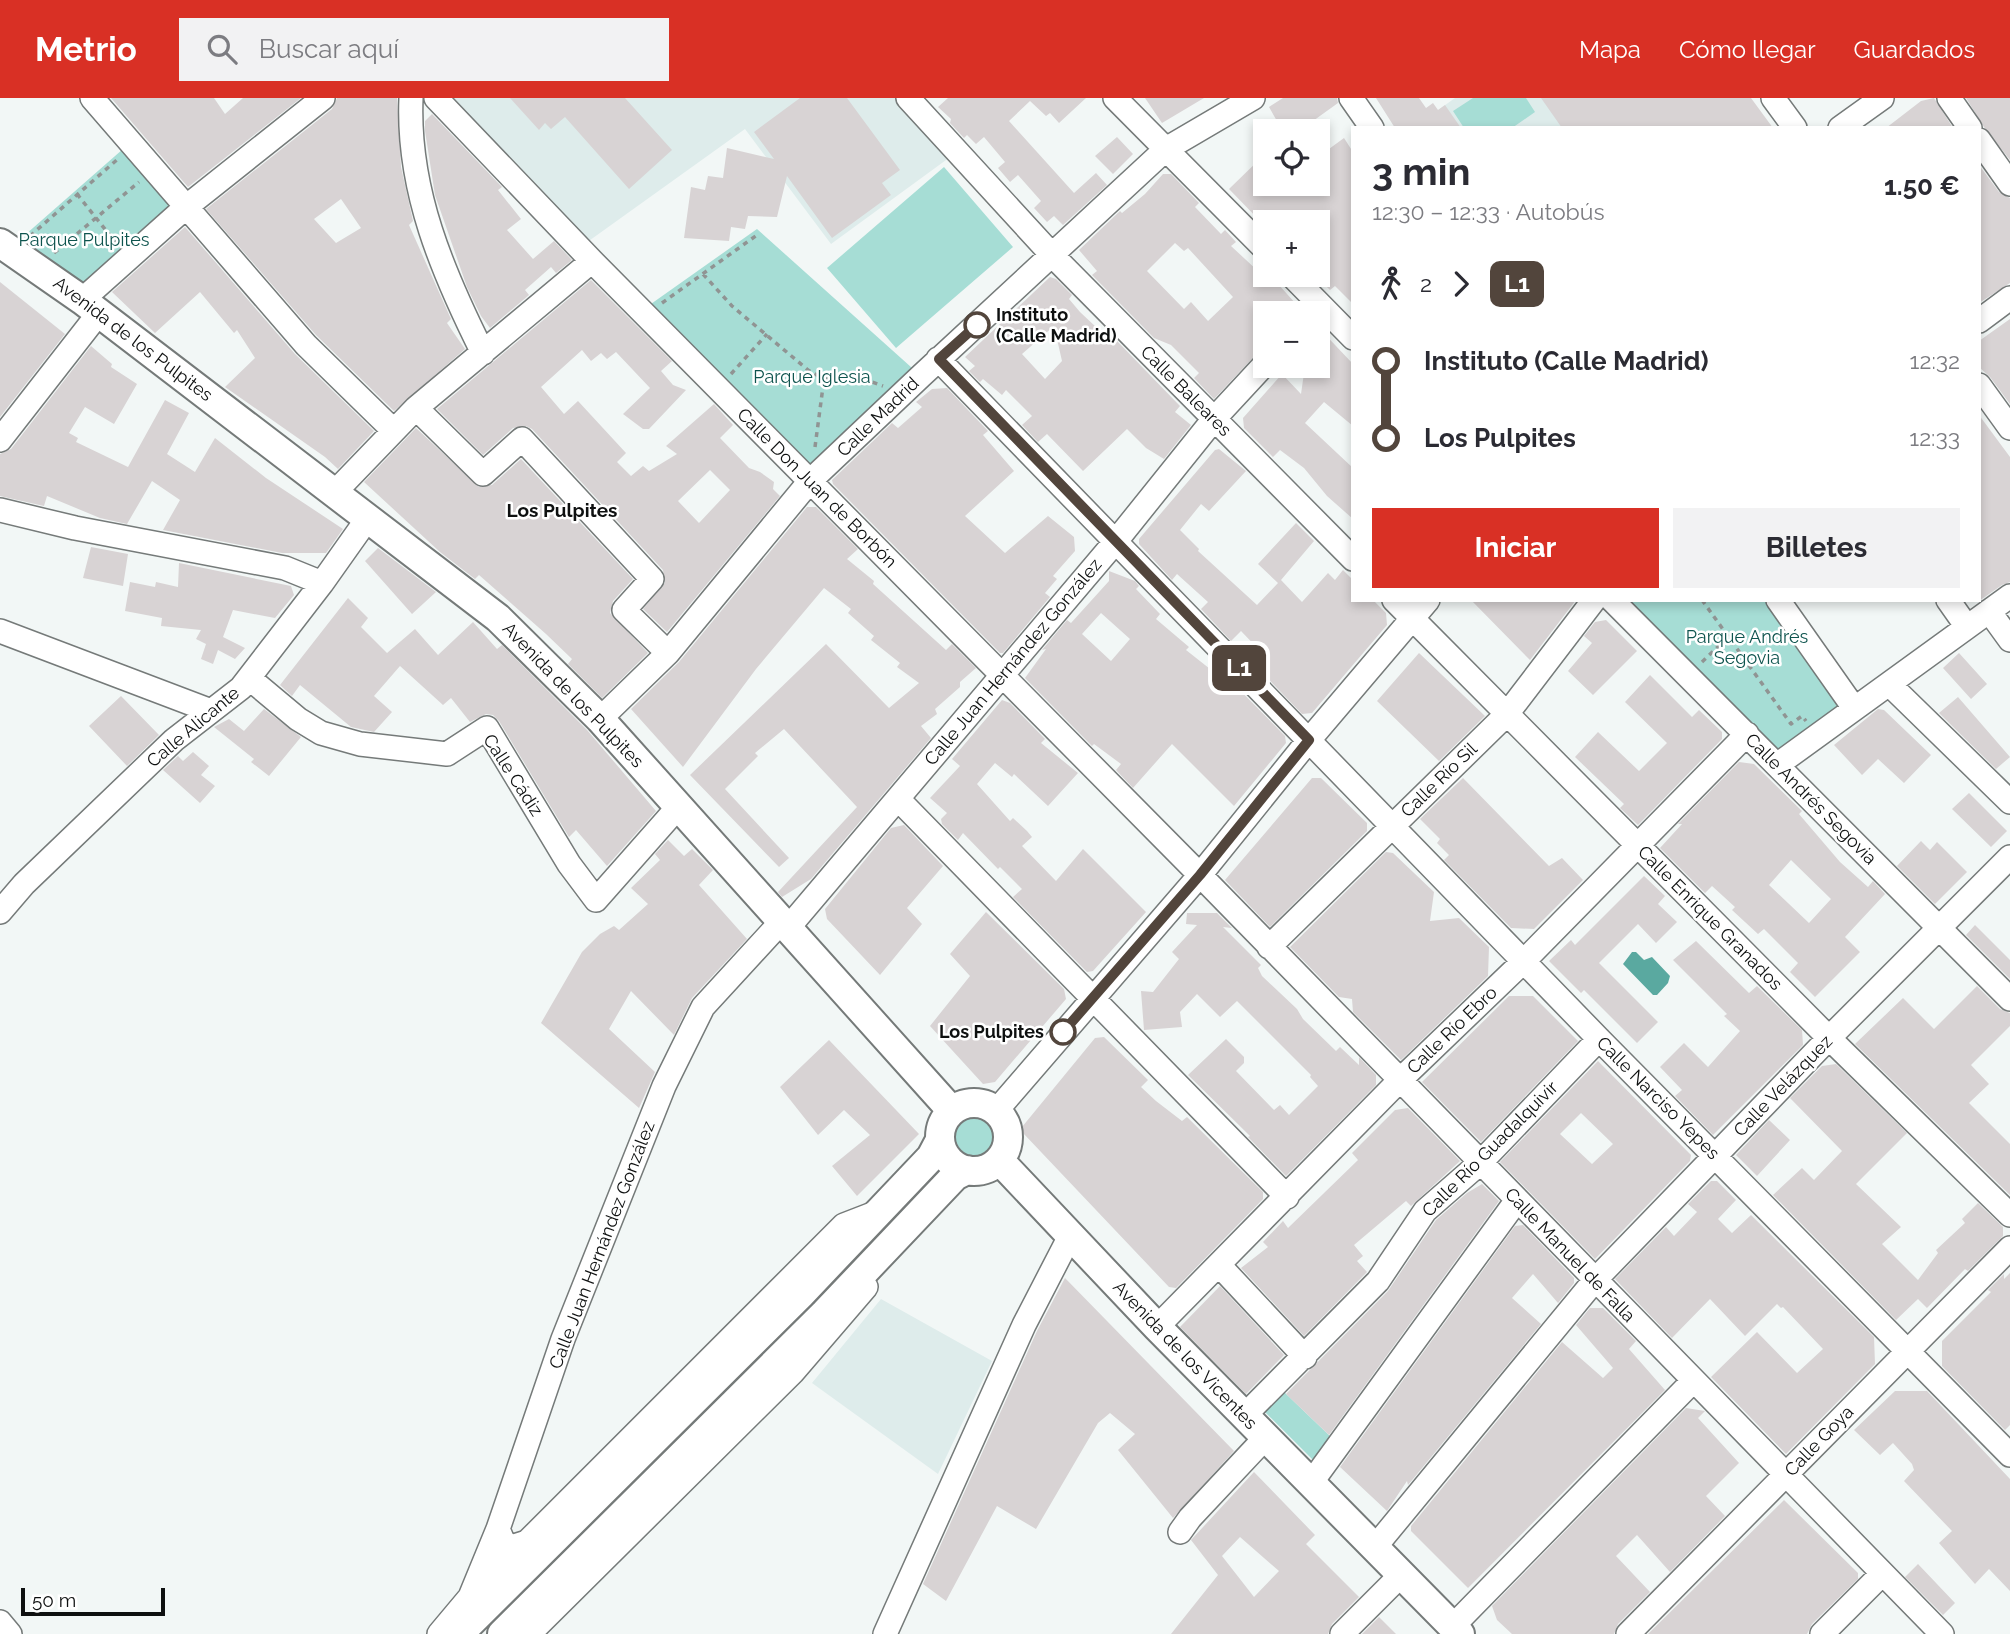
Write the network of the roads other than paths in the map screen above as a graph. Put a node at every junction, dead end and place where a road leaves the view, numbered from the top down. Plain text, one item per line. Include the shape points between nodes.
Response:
1 (92, 98) edge
2 (323, 98) edge
3 (411, 98) edge
4 (436, 98) edge
5 (908, 98) edge
6 (1115, 98) edge
7 (1253, 98) edge
8 (1351, 98) edge
9 (1773, 98) edge
10 (1882, 98) edge
11 (1949, 98) edge
12 (1371, 126) edge
13 (1794, 126) edge
14 (1843, 126) edge
15 (1969, 126) edge
16 (1981, 143) edge
17 (1166, 149) junction
18 (2010, 184) edge
19 (186, 207) junction
20 (1253, 237) edge
21 (6, 247) edge
22 (1053, 256) junction
23 (592, 261) junction
24 (2010, 298) edge
25 (90, 306) junction
26 (1330, 320) edge
27 (1981, 320) edge
28 (1351, 336) edge
29 (483, 353) junction
30 (939, 359) junction
31 (1253, 377) edge
32 (1981, 388) edge
33 (416, 408) junction
34 (1214, 419) junction
35 (2010, 428) edge
36 (393, 430) junction
37 (0, 440) edge
38 (810, 481) junction
39 (335, 492) junction
40 (0, 510) edge
41 (368, 518) junction
42 (1116, 541) junction
43 (1351, 557) edge
44 (322, 583) junction
45 (2010, 596) edge
46 (1396, 602) edge
47 (1426, 602) edge
48 (1592, 602) edge
49 (1614, 602) edge
50 (1779, 602) edge
51 (1949, 602) edge
52 (1989, 611) junction
53 (1412, 618) junction
54 (1967, 627) junction
55 (0, 631) edge
56 (2010, 640) edge
57 (668, 653) junction
58 (1001, 676) junction
59 (248, 678) junction
60 (1889, 684) junction
61 (1854, 708) junction
62 (211, 711) junction
63 (1507, 713) junction
64 (600, 719) junction
65 (1746, 734) junction
66 (1309, 740) junction
67 (1777, 765) junction
68 (898, 799) junction
69 (2010, 802) edge
70 (679, 806) junction
71 (1392, 826) junction
72 (1637, 846) junction
73 (2010, 858) edge
74 (1200, 875) junction
75 (0, 912) edge
76 (785, 925) junction
77 (1940, 930) junction
78 (1269, 947) junction
79 (1524, 961) junction
80 (1092, 997) junction
81 (2010, 999) edge
82 (1829, 1038) junction
83 (1599, 1039) junction
84 (1400, 1080) junction
85 (952, 1111) junction
86 (996, 1111) junction
87 (940, 1140) junction
88 (1716, 1156) junction
89 (999, 1160) junction
90 (1480, 1163) junction
91 (967, 1170) junction
92 (1287, 1197) junction
93 (1517, 1200) junction
94 (881, 1210) junction
95 (2010, 1215) edge
96 (896, 1235) junction
97 (1070, 1236) junction
98 (2010, 1248) edge
99 (1219, 1265) junction
100 (1595, 1280) junction
101 (1157, 1327) junction
102 (1907, 1351) junction
103 (1306, 1357) junction
104 (1693, 1381) junction
105 (1244, 1416) junction
106 (1266, 1437) junction
107 (2010, 1455) edge
108 (1785, 1476) junction
109 (1311, 1483) junction
110 (498, 1529) junction
111 (1180, 1532) dead end
112 (527, 1542) junction
113 (1375, 1547) junction
114 (1402, 1574) junction
115 (1882, 1574) junction
116 (470, 1597) junction
117 (0, 1622) edge
118 (1457, 1630) edge
119 (10, 1634) edge
120 (439, 1634) edge
121 (460, 1634) edge
122 (502, 1634) edge
123 (530, 1634) edge
124 (885, 1634) edge
125 (1342, 1634) edge
126 (1628, 1634) edge
127 (1822, 1634) edge
128 (1942, 1634) edge

1 - 19 street
2 - 19 street
3 - 29 street via 418,184 434,246
4 - 23 street, Calle Don Juan de Borbón
5 - 22 street, Calle Baleares
6 - 17 street
7 - 17 street, Calle Madrid
8 - 12 street
9 - 13 street
10 - 14 street
11 - 15 street
16 - 18 street
17 - 20 street
17 - 22 street, Calle Madrid
19 - 25 street via 129,258
19 - 36 street via 306,345
21 - 25 main road, Avenida de los Pulpites
22 - 30 street, Calle Madrid
22 - 34 street, Calle Baleares
23 - 29 street
23 - 38 street, Calle Don Juan de Borbón
24 - 27 street
25 - 37 street
25 - 39 main road, Avenida de los Pulpites
26 - 28 street
29 - 33 street
30 - 38 street, Calle Madrid
30 - 42 street, Calle Narciso Yepes
31 - 34 street, Calle Juan Hernández González
32 - 35 street
33 - 36 street
33 - 57 street via 483,474 522,439 652,579 624,610
34 - 42 street, Calle Juan Hernández González
34 - 43 street, Calle Baleares
36 - 39 street
38 - 57 street, Calle Madrid
38 - 58 street, Calle Don Juan de Borbón
39 - 41 main road, Avenida de los Pulpites
40 - 44 street via 285,568
41 - 44 street, Calle Alicante
41 - 64 main road, Avenida de los Pulpites via 498,618
42 - 58 street, Calle Juan Hernández González
42 - 66 street, Calle Narciso Yepes
44 - 59 street, Calle Alicante
45 - 52 street
46 - 53 street
47 - 53 street
48 - 63 street, Calle Río Sil
49 - 65 street, Calle Andrés Segovia
50 - 61 street
51 - 54 street
52 - 54 street
52 - 56 street
53 - 63 street, Calle Enrique Granados
53 - 66 street
54 - 60 street
55 - 62 street
57 - 64 street, Calle Madrid
58 - 68 street, Calle Juan Hernández González
58 - 74 street, Calle Don Juan de Borbón
59 - 62 street, Calle Alicante
59 - 70 street, Calle Cádiz via 321,733 360,744 447,754 487,728 569,864 596,900
60 - 61 street
60 - 69 street
61 - 67 street
62 - 75 street, Calle Alicante via 174,740
63 - 71 street, Calle Río Sil
63 - 72 street, Calle Enrique Granados
64 - 70 main road, Avenida de los Pulpites
65 - 67 street, Calle Andrés Segovia
65 - 72 street, Calle Río Ebro
66 - 71 street, Calle Narciso Yepes
66 - 74 street
67 - 77 street, Calle Andrés Segovia
68 - 76 street, Calle Juan Hernández González
68 - 80 street
70 - 76 main road, Avenida de los Pulpites
71 - 78 street, Calle Río Sil
71 - 79 street, Calle Narciso Yepes
72 - 79 street, Calle Río Ebro
72 - 82 street, Calle Enrique Granados
73 - 77 street, Calle Velázquez
74 - 78 street, Calle Manuel de Falla
74 - 80 street
76 - 85 main road, Avenida de los Pulpites
76 - 110 street, Calle Juan Hernández González via 703,1007 664,1086 563,1339
77 - 81 street, Calle Andrés Segovia
77 - 82 street, Calle Velázquez
78 - 84 street, Calle Manuel de Falla
79 - 83 street, Calle Narciso Yepes
79 - 84 street, Calle Río Ebro
80 - 86 street
80 - 92 street
82 - 88 street, Calle Velázquez
82 - 95 street, Calle Enrique Granados
83 - 88 street, Calle Narciso Yepes
83 - 90 street, Calle Río Guadalquivir
84 - 90 street, Calle Manuel de Falla
84 - 92 street, Calle Río Ebro
85 - 86 main road via 977,1103
85 - 87 main road
86 - 89 main road via 1008,1137
87 - 91 main road via 946,1157
87 - 94 main road via 931,1157
88 - 100 street, Calle Velázquez
88 - 102 street, Calle Narciso Yepes
89 - 91 main road via 988,1168
89 - 97 main road, Avenida de los Vicentes
90 - 93 street, Calle Manuel de Falla
90 - 103 street, Calle Río Guadalquivir via 1425,1211 1378,1281
91 - 96 main road via 955,1176
92 - 99 street, Calle Río Ebro
93 - 100 street, Calle Manuel de Falla
93 - 109 street
94 - 112 street via 844,1226
94 - 121 main road
96 - 122 main road via 825,1313
96 - 123 street via 863,1292 793,1372
97 - 101 main road, Avenida de los Vicentes
97 - 124 street via 1024,1325
98 - 102 street, Calle Goya
99 - 101 street, Calle Río Ebro
99 - 103 street
100 - 104 street, Calle Manuel de Falla
100 - 113 street, Calle Velázquez
101 - 105 main road, Avenida de los Vicentes
102 - 107 street, Calle Narciso Yepes
102 - 108 street, Calle Goya
103 - 105 street, Calle Río Guadalquivir
104 - 108 street, Calle Manuel de Falla
104 - 118 street
105 - 106 main road, Avenida de los Vicentes
106 - 109 main road, Avenida de los Vicentes
106 - 111 street
108 - 115 street, Calle Manuel de Falla
108 - 126 street, Calle Goya
109 - 113 main road, Avenida de los Vicentes
110 - 112 street via 511,1547
110 - 116 street, Calle Juan Hernández González
112 - 116 street
113 - 114 main road, Avenida de los Vicentes
114 - 118 main road, Avenida de los Vicentes
114 - 125 street
115 - 127 street
115 - 128 street, Calle Manuel de Falla
116 - 120 street
117 - 119 street

